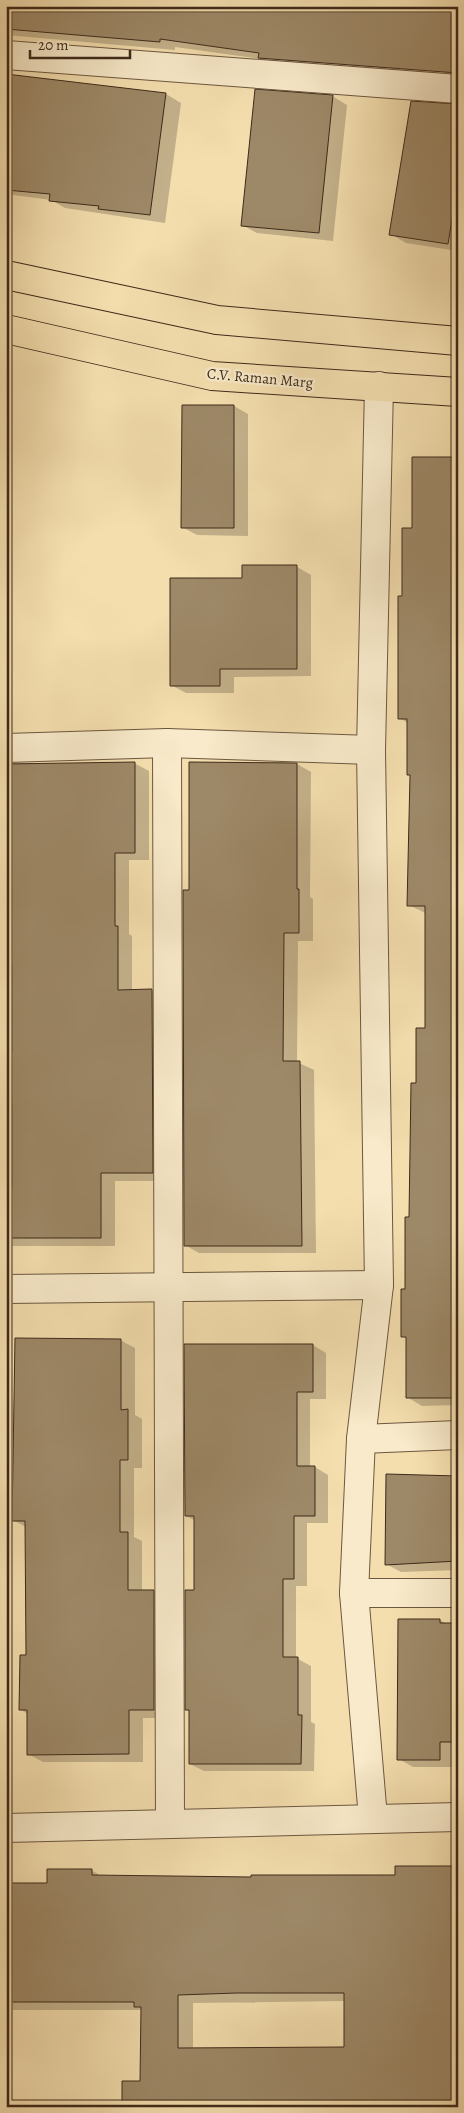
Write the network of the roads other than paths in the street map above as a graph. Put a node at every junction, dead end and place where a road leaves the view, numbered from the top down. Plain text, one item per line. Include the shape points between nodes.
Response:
1 (6, 55) edge
2 (458, 89) edge
3 (6, 275) edge
4 (6, 329) edge
5 (458, 341) edge
6 (379, 386) junction
7 (458, 392) edge
8 (167, 743) junction
9 (6, 748) edge
10 (371, 750) junction
11 (378, 1285) junction
12 (167, 1288) junction
13 (6, 1289) edge
14 (458, 1435) edge
15 (361, 1439) junction
16 (354, 1593) junction
17 (458, 1593) edge
18 (458, 1817) edge
19 (373, 1818) junction
20 (170, 1824) junction
21 (6, 1828) edge

1 - 2 street
3 - 5 main road via 217,320
4 - 6 main road, C.V. Raman Marg via 212,376
6 - 7 main road, C.V. Raman Marg
6 - 10 street
8 - 9 street
8 - 10 street
8 - 12 street
10 - 11 street
11 - 12 street
11 - 15 street
12 - 13 street
12 - 20 street
14 - 15 street
15 - 16 street
16 - 17 street
16 - 19 street
18 - 19 street
19 - 20 street
20 - 21 street

